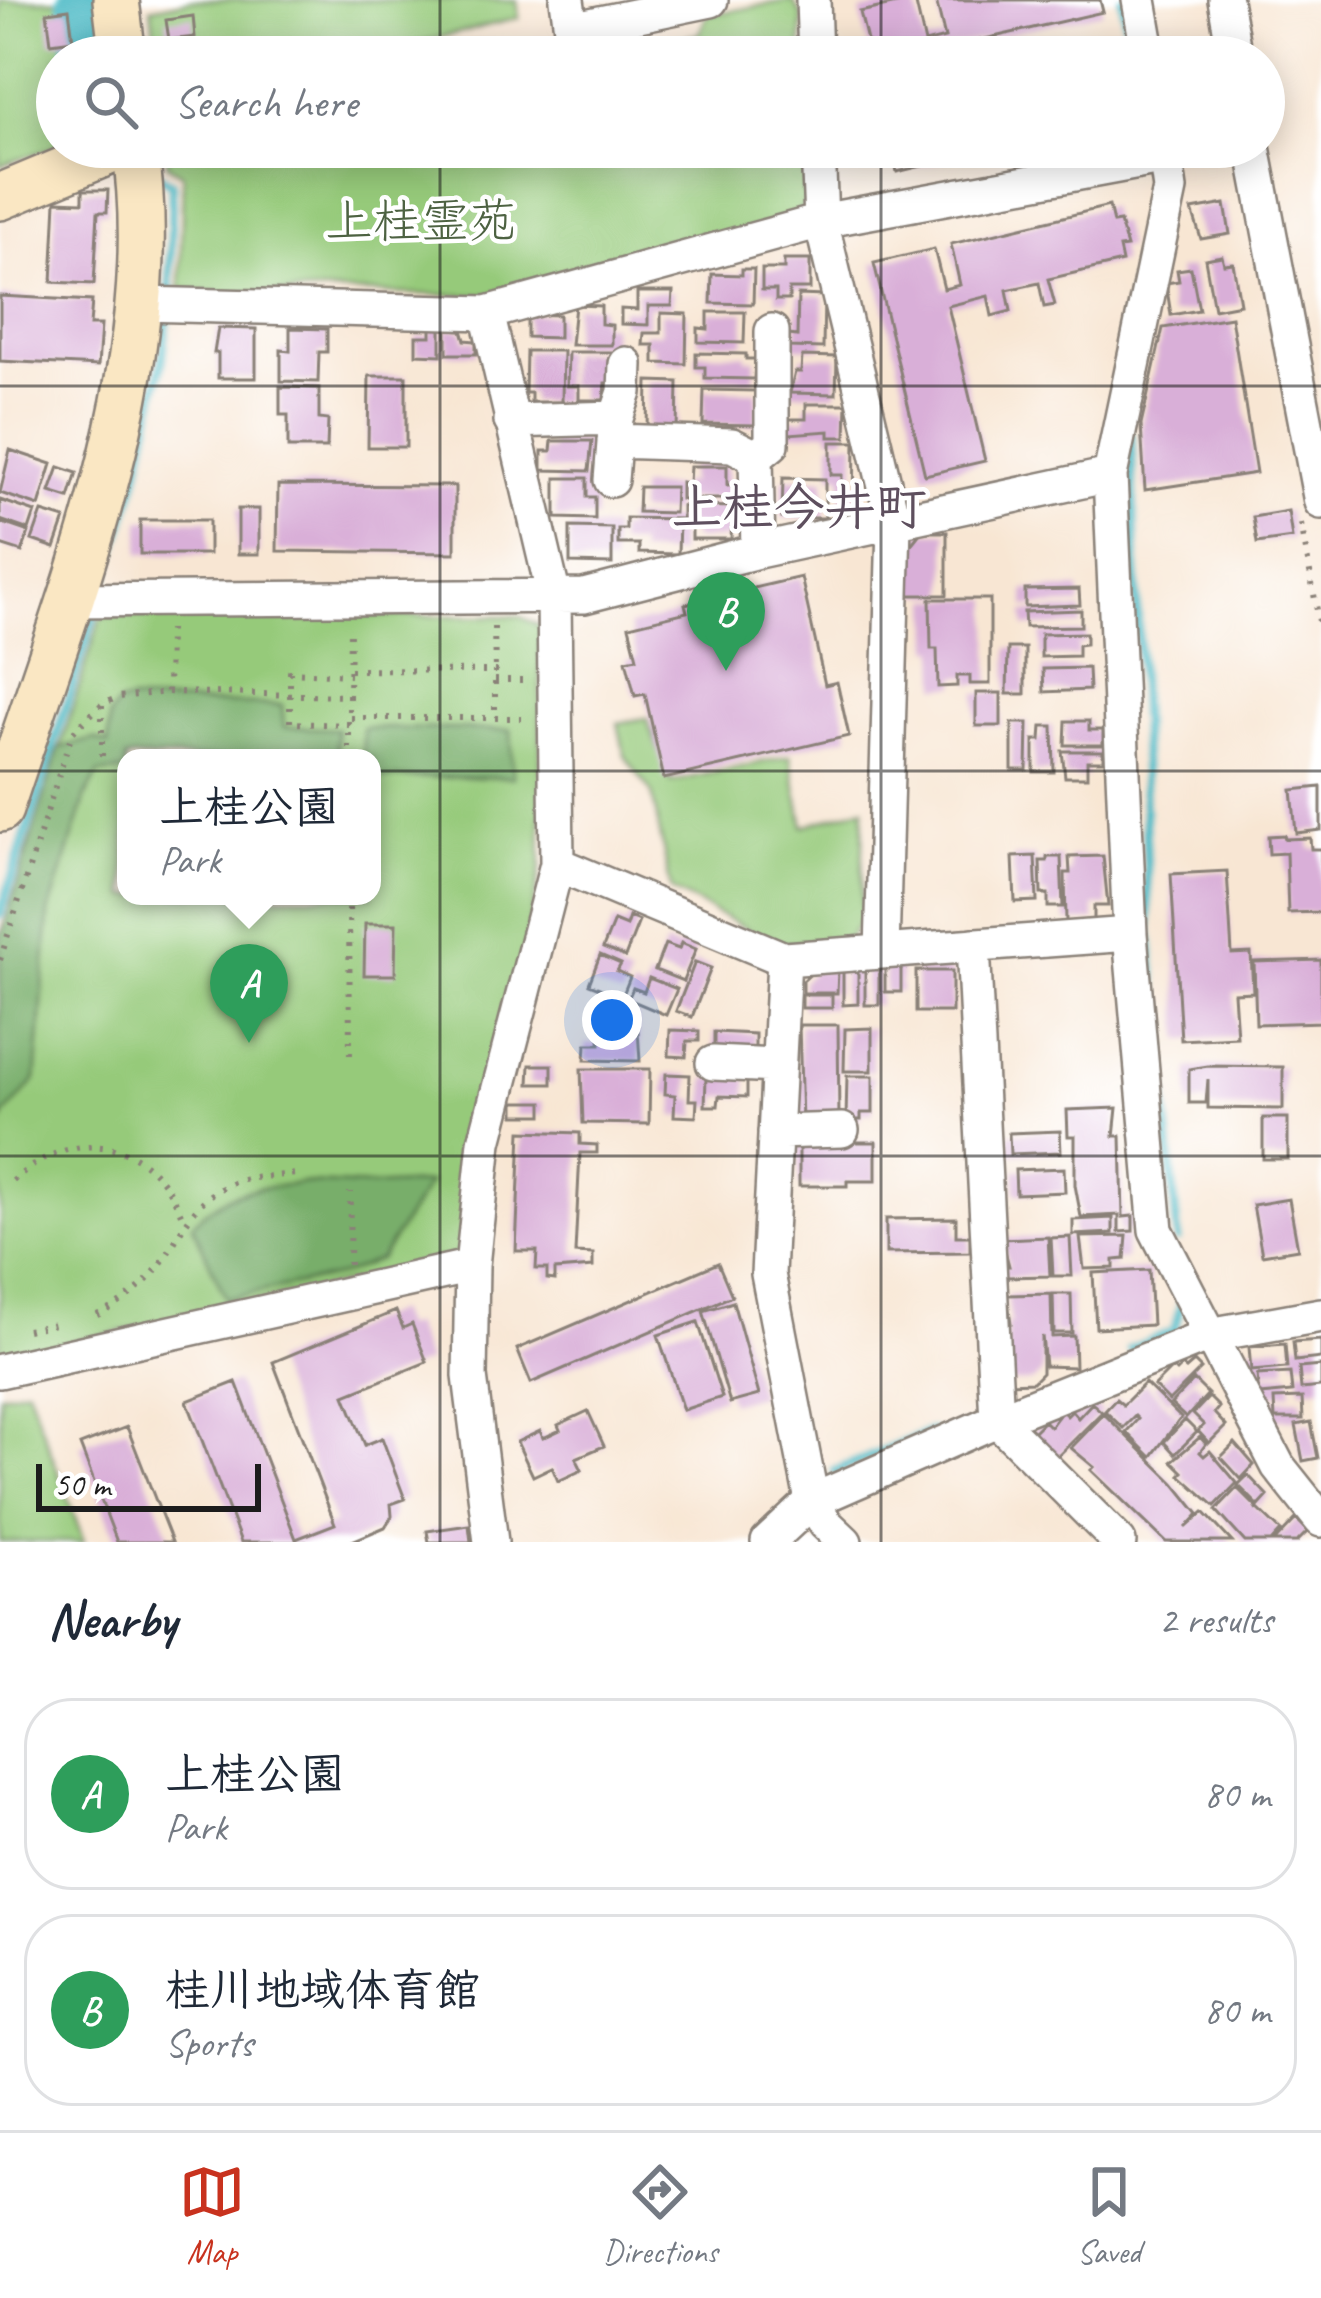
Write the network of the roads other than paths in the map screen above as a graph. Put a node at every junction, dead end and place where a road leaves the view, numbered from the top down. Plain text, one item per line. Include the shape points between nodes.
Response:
1 (116, 0) edge
2 (566, 0) edge
3 (711, 0) edge
4 (813, 0) edge
5 (1139, 0) edge
6 (1225, 0) edge
7 (120, 36) edge
8 (814, 36) edge
9 (1145, 36) edge
10 (1231, 36) edge
11 (70, 168) edge
12 (138, 168) edge
13 (819, 168) edge
14 (1085, 168) edge
15 (1167, 168) edge
16 (1256, 168) edge
17 (0, 197) edge
18 (821, 221) junction
19 (158, 304) junction
20 (488, 313) junction
21 (772, 332) dead end
22 (626, 364) dead end
23 (511, 421) junction
24 (615, 429) junction
25 (756, 457) junction
26 (1110, 475) junction
27 (611, 480) dead end
28 (1321, 502) edge
29 (894, 524) junction
30 (758, 551) junction
31 (554, 597) junction
32 (87, 600) junction
33 (0, 809) edge
34 (557, 864) junction
35 (1130, 934) junction
36 (973, 945) junction
37 (882, 952) junction
38 (784, 959) junction
39 (713, 1063) dead end
40 (778, 1066) junction
41 (842, 1130) dead end
42 (775, 1132) junction
43 (472, 1266) junction
44 (1321, 1315) edge
45 (1208, 1335) junction
46 (0, 1371) edge
47 (997, 1420) junction
48 (812, 1501) junction
49 (1321, 1520) edge
50 (491, 1542) edge
51 (768, 1542) edge
52 (844, 1542) edge
53 (1119, 1542) edge

1 - 7 street
2 - 3 street via 571,29
4 - 8 street
5 - 9 street
6 - 10 street
11 - 17 street
12 - 19 street
13 - 18 street
14 - 18 street
15 - 26 street via 1169,189
16 - 28 street
18 - 20 street
18 - 29 street
19 - 20 street
19 - 32 street via 117,439
20 - 23 street
21 - 25 street via 772,444
22 - 24 street
23 - 24 street
23 - 31 street
24 - 25 street via 732,445
24 - 27 street
25 - 30 street
26 - 29 street
26 - 35 street
29 - 30 street
29 - 37 street
30 - 31 street
31 - 32 street
31 - 34 street
32 - 33 street
34 - 38 street
34 - 43 street via 485,1142
35 - 36 street
35 - 45 street via 1156,1230
36 - 37 street
36 - 47 street
37 - 38 street
38 - 40 street
39 - 40 street
40 - 42 street
41 - 42 street
42 - 48 street via 768,1274
43 - 46 street
43 - 50 street via 470,1376
44 - 45 street
45 - 47 street
45 - 49 street via 1278,1466
47 - 48 street
47 - 53 street
48 - 51 street
48 - 52 street

